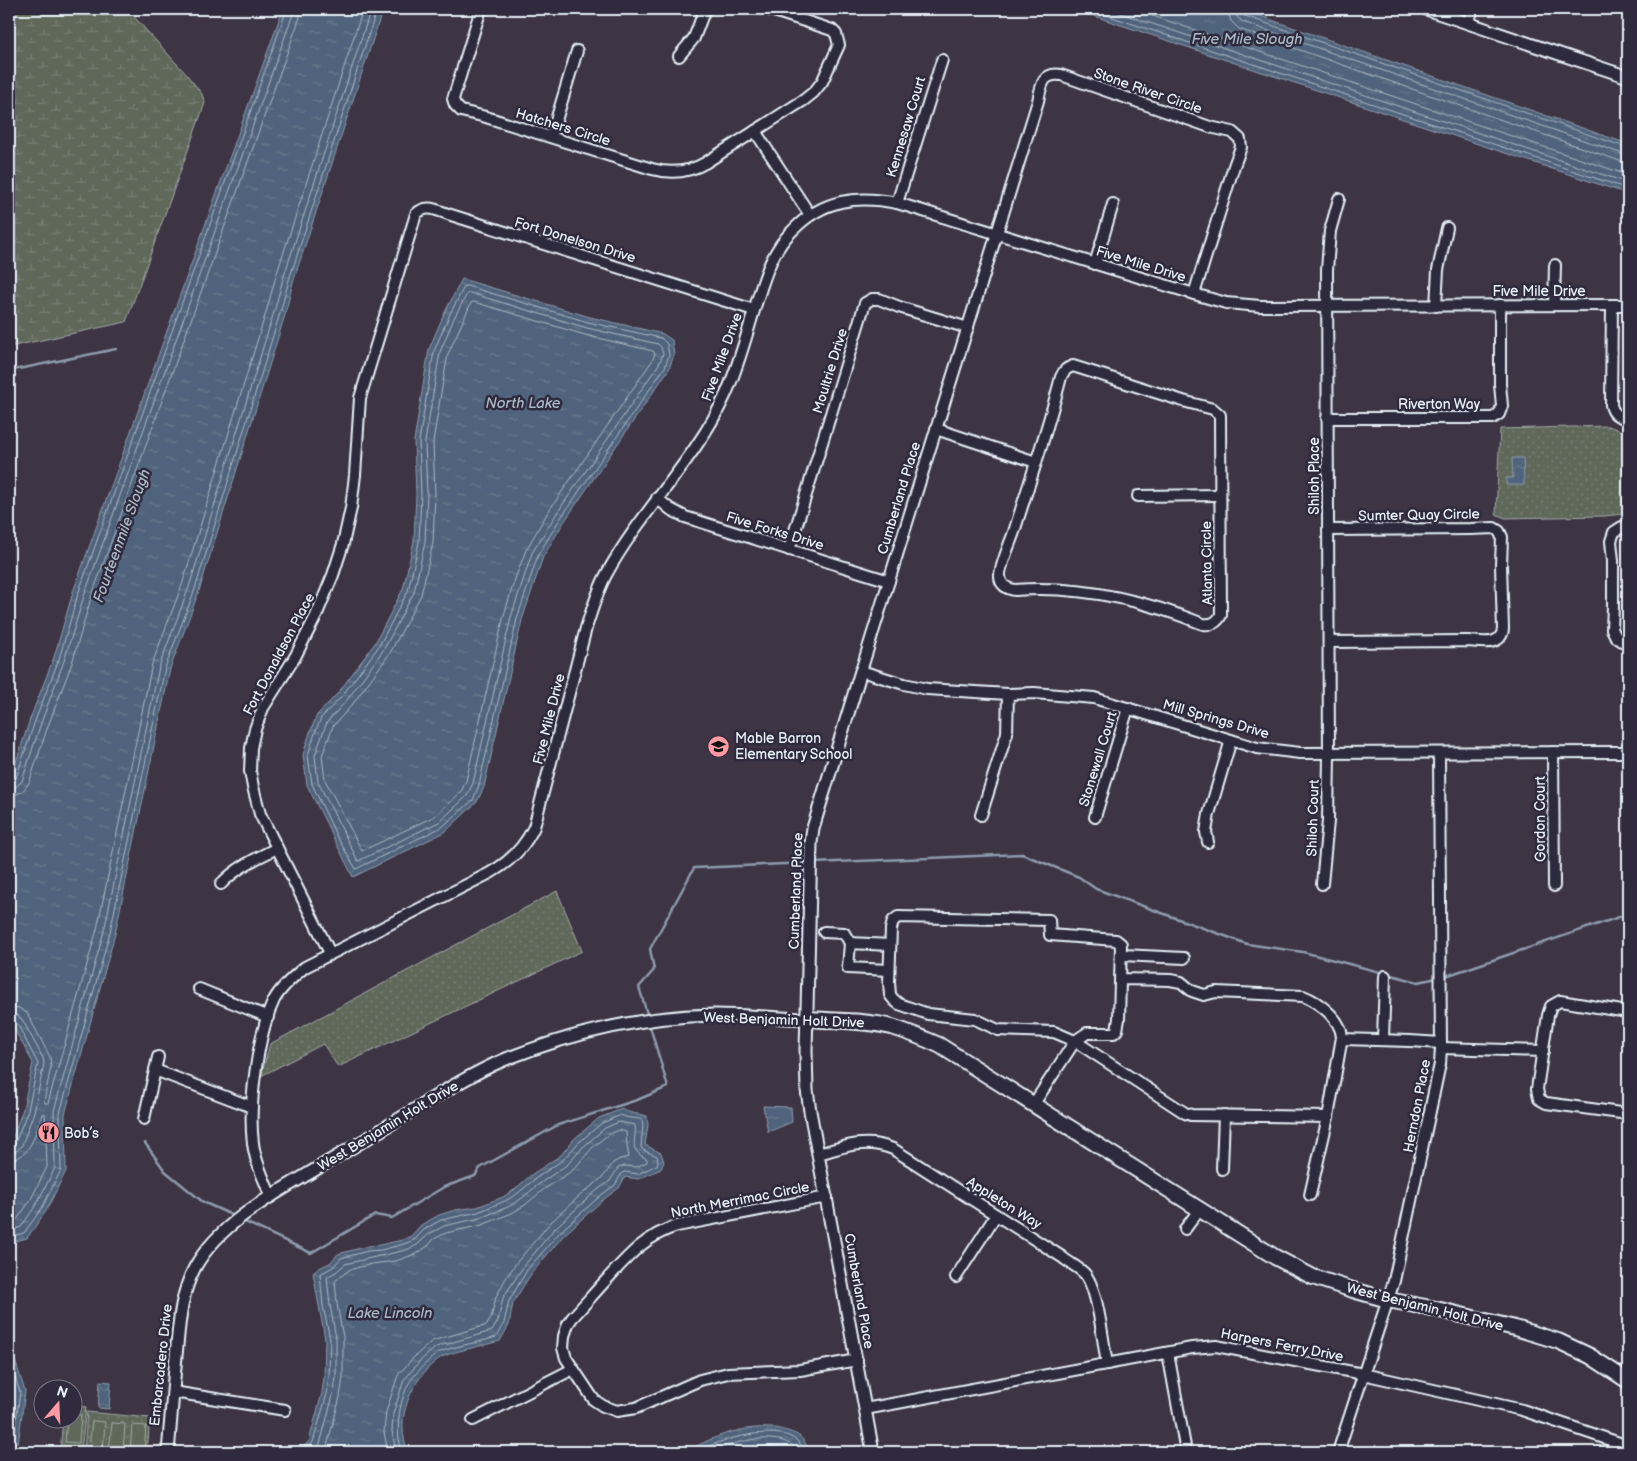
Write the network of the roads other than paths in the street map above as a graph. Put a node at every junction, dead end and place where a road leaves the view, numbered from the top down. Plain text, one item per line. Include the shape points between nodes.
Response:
1 (481, 9) edge
2 (705, 9) edge
3 (768, 9) edge
4 (1426, 9) edge
5 (1473, 9) edge
6 (1468, 23) junction
7 (577, 51) dead end
8 (679, 56) dead end
9 (942, 60) dead end
10 (1628, 77) edge
11 (755, 131) junction
12 (551, 137) junction
13 (1339, 199) dead end
14 (897, 203) junction
15 (1113, 204) dead end
16 (810, 215) junction
17 (1447, 228) dead end
18 (997, 234) junction
19 (408, 241) joint
20 (1096, 264) junction
21 (1555, 265) dead end
22 (1194, 294) junction
23 (1500, 305) junction
24 (1554, 305) junction
25 (1612, 305) junction
26 (1628, 305) edge
27 (1327, 306) junction
28 (1436, 306) junction
29 (754, 310) junction
30 (968, 328) junction
31 (1327, 418) junction
32 (1628, 418) edge
33 (936, 429) junction
34 (1036, 462) junction
35 (1219, 495) junction
36 (1138, 496) dead end
37 (658, 498) junction
38 (1628, 527) edge
39 (1328, 530) junction
40 (789, 550) junction
41 (889, 581) junction
42 (1628, 641) edge
43 (1329, 642) junction
44 (861, 671) junction
45 (1008, 694) junction
46 (1128, 708) junction
47 (1231, 740) junction
48 (1553, 752) junction
49 (1628, 752) edge
50 (1439, 753) junction
51 (1329, 754) junction
52 (981, 815) dead end
53 (1095, 817) dead end
54 (1208, 842) dead end
55 (277, 848) junction
56 (221, 884) dead end
57 (1322, 884) dead end
58 (1554, 886) dead end
59 (824, 932) dead end
60 (850, 944) junction
61 (890, 946) junction
62 (330, 953) junction
63 (1122, 955) junction
64 (1184, 958) dead end
65 (889, 970) junction
66 (1385, 976) dead end
67 (1121, 979) junction
68 (199, 989) dead end
69 (1628, 1012) edge
70 (268, 1017) junction
71 (807, 1019) junction
72 (1342, 1039) junction
73 (1383, 1040) junction
74 (1074, 1041) junction
75 (1441, 1045) junction
76 (1543, 1051) junction
77 (158, 1057) dead end
78 (155, 1070) junction
79 (1034, 1105) junction
80 (252, 1107) junction
81 (1628, 1114) edge
82 (1224, 1115) junction
83 (1328, 1117) junction
84 (144, 1119) dead end
85 (818, 1154) junction
86 (1222, 1170) dead end
87 (1310, 1195) dead end
88 (271, 1197) junction
89 (826, 1197) junction
90 (1200, 1209) junction
91 (996, 1215) junction
92 (1185, 1230) dead end
93 (956, 1277) dead end
94 (1388, 1300) junction
95 (1168, 1353) junction
96 (857, 1360) junction
97 (1107, 1364) junction
98 (573, 1369) junction
99 (1363, 1374) junction
100 (1628, 1381) edge
101 (173, 1392) junction
102 (866, 1409) junction
103 (285, 1410) dead end
104 (472, 1420) dead end
105 (1628, 1446) edge
106 (168, 1452) edge
107 (874, 1452) edge
108 (1186, 1452) edge
109 (1338, 1452) edge

1 - 12 street, Hatchers Circle via 452,99 454,105 462,111
2 - 8 street via 694,38
3 - 11 street, Hatchers Circle via 832,30 839,45 814,92
4 - 6 street
5 - 6 street
6 - 10 street
7 - 12 street
9 - 14 street, Kennesaw Court
11 - 12 street, Hatchers Circle via 698,167 676,172 652,169
11 - 16 street
13 - 27 street, Shiloh Place via 1327,253
14 - 16 street, Five Mile Drive via 876,199 850,200
14 - 18 street, Five Mile Drive
15 - 20 street
16 - 29 street, Five Mile Drive via 794,228 776,251
17 - 28 street via 1438,270
18 - 20 street, Five Mile Drive
18 - 22 street, Stone River Circle via 1042,84 1050,75 1061,75 1232,132 1240,139 1240,150
18 - 30 street, Cumberland Place
19 - 29 street, Fort Donelson Drive via 416,214 421,209 431,208
19 - 55 street, Fort Donaldson Place via 360,398 355,475 343,544 316,616 263,708 251,748 250,771 256,801
20 - 22 street, Five Mile Drive
21 - 24 street
22 - 27 street, Five Mile Drive via 1260,306
23 - 24 street, Five Mile Drive
23 - 28 street, Five Mile Drive
23 - 31 street, Riverton Way via 1502,406 1493,418
24 - 25 street, Five Mile Drive
25 - 26 street, Five Mile Drive
25 - 32 street via 1611,405 1617,415
27 - 28 street, Five Mile Drive
27 - 31 street, Shiloh Place
29 - 37 street, Five Mile Drive via 736,370 719,410
30 - 33 street, Cumberland Place
30 - 40 street, Moultrie Drive via 879,299 865,303
31 - 39 street, Shiloh Place
33 - 34 street
33 - 41 street, Cumberland Place
34 - 35 street, Atlanta Circle via 1063,371 1077,367 1216,411 1221,422
34 - 35 street, Atlanta Circle via 999,573 1002,584 1009,589 1112,595 1204,624 1216,622 1221,615
35 - 36 street
37 - 40 street, Five Forks Drive via 670,510 685,517
37 - 62 street, Five Mile Drive via 622,548 595,601 542,802 525,844 511,860 490,873
38 - 42 street via 1614,532 1611,541 1612,628 1616,637
39 - 43 street, Shiloh Place
39 - 43 street, Sumter Quay Circle via 1489,527 1499,531 1503,544 1503,633 1496,641
40 - 41 street, Five Forks Drive
41 - 44 street, Cumberland Place
43 - 51 street, Shiloh Place
44 - 45 street, Mill Springs Drive via 927,689
44 - 71 street, Cumberland Place via 813,828
45 - 46 street, Mill Springs Drive via 1094,698
45 - 52 street via 1007,733
46 - 47 street, Mill Springs Drive
46 - 53 street, Stonewall Court
47 - 51 street, Mill Springs Drive via 1257,748
47 - 54 street via 1209,814
48 - 49 street, Mill Springs Drive
48 - 50 street, Mill Springs Drive
48 - 58 street, Gordon Court
50 - 51 street, Mill Springs Drive
50 - 75 street, Herndon Place
51 - 57 street, Shiloh Court via 1328,821
55 - 56 street via 241,866
55 - 62 street, Fort Donaldson Place
59 - 60 street via 844,933
60 - 61 street
60 - 65 street via 848,968
61 - 63 street via 891,929 898,917 1048,920 1050,935 1116,940 1122,944
61 - 65 street
62 - 70 street, Five Mile Drive via 287,982
63 - 64 street
63 - 67 street
65 - 74 street via 890,994 899,1004 928,1014 976,1020 998,1030 1054,1032
66 - 73 street
67 - 72 street via 1181,982 1204,996 1216,992 1303,996 1314,1000 1334,1019 1342,1029
67 - 74 street via 1117,1030 1114,1033 1087,1033
68 - 70 street
69 - 76 street via 1556,1002 1549,1008
70 - 80 street, Five Mile Drive
71 - 79 main road, West Benjamin Holt Drive via 870,1023 914,1034 939,1045
71 - 85 street, Cumberland Place via 807,1090
71 - 88 street, West Benjamin Holt Drive via 715,1015 675,1018 610,1027 559,1040 480,1072
72 - 73 street
72 - 83 street
73 - 75 street
74 - 79 street
74 - 82 street via 1186,1113
75 - 76 street
75 - 94 street, Herndon Place via 1437,1080
76 - 81 street via 1537,1089 1541,1101
77 - 78 street
78 - 80 street
78 - 84 street
79 - 90 main road, West Benjamin Holt Drive
80 - 88 street, Five Mile Drive via 252,1142
82 - 83 street
82 - 86 street
83 - 87 street
85 - 89 street, Cumberland Place
85 - 91 street, Appleton Way via 864,1143 883,1145
88 - 101 street, Embarcadero Drive via 220,1234 194,1270 181,1306
89 - 96 street, Cumberland Place
89 - 98 street, North Merrimac Circle via 677,1226 647,1240 632,1252 568,1324 563,1348
90 - 92 street
90 - 94 main road, West Benjamin Holt Drive via 1313,1277
91 - 93 street
91 - 97 street, Appleton Way via 1085,1274 1092,1288
94 - 99 street, Herndon Place
94 - 100 main road, West Benjamin Holt Drive via 1558,1340
95 - 97 street, Harpers Ferry Drive
95 - 99 street, Harpers Ferry Drive via 1207,1346 1225,1347
95 - 108 street
96 - 98 street, North Merrimac Circle via 800,1370 728,1373 700,1380 622,1411 598,1403
96 - 102 street, Cumberland Place
97 - 102 street, Harpers Ferry Drive
98 - 104 street
99 - 105 street, Harpers Ferry Drive via 1522,1410
99 - 109 street, Herndon Place
101 - 103 street
101 - 106 street, Embarcadero Drive
102 - 107 street, Cumberland Place

